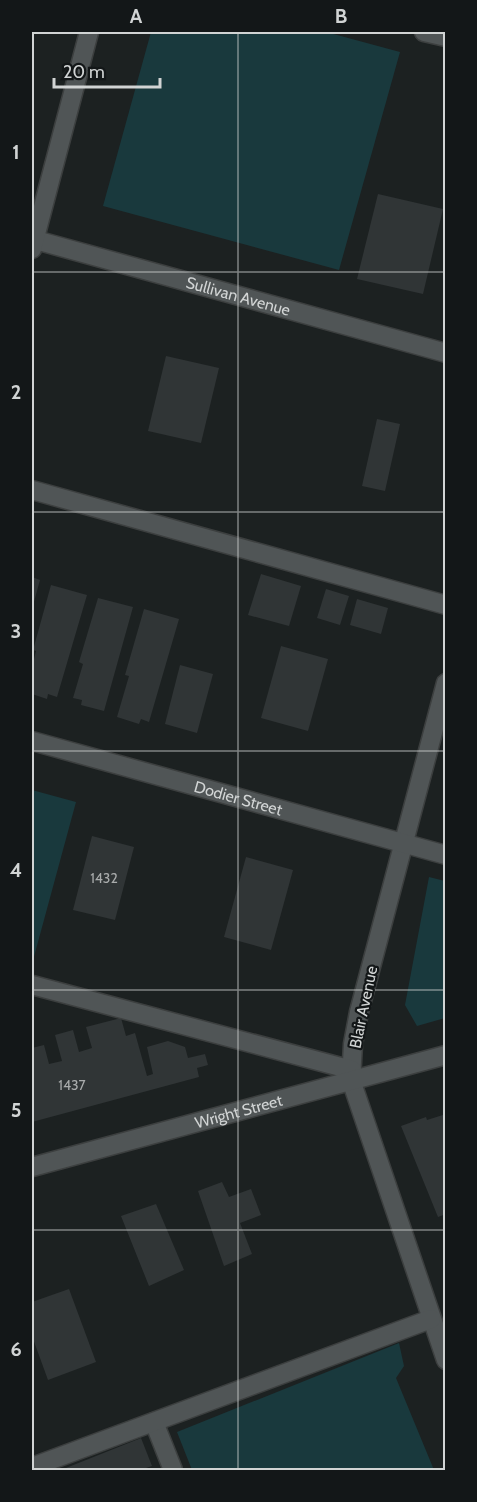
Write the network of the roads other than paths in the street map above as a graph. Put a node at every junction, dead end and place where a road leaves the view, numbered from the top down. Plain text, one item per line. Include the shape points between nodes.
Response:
1 (89, 32) edge
2 (424, 32) edge
3 (446, 37) edge
4 (32, 243) edge
5 (446, 352) edge
6 (32, 490) edge
7 (446, 605) edge
8 (446, 683) edge
9 (32, 741) edge
10 (402, 843) junction
11 (446, 855) edge
12 (32, 985) edge
13 (446, 1055) edge
14 (352, 1075) junction
15 (32, 1167) edge
16 (431, 1319) junction
17 (444, 1351) edge
18 (154, 1422) junction
19 (32, 1467) edge
20 (173, 1470) edge

1 - 4 street
2 - 3 street
4 - 5 street, Sullivan Avenue
6 - 7 street
8 - 10 street, Blair Avenue
9 - 10 street, Dodier Street
10 - 11 street, Dodier Street
10 - 14 street, Blair Avenue via 359,1012
12 - 14 street
13 - 14 street, Wright Street
14 - 15 street, Wright Street
14 - 16 street, Blair Avenue
16 - 17 street, Blair Avenue
16 - 18 street
18 - 19 street
18 - 20 street

